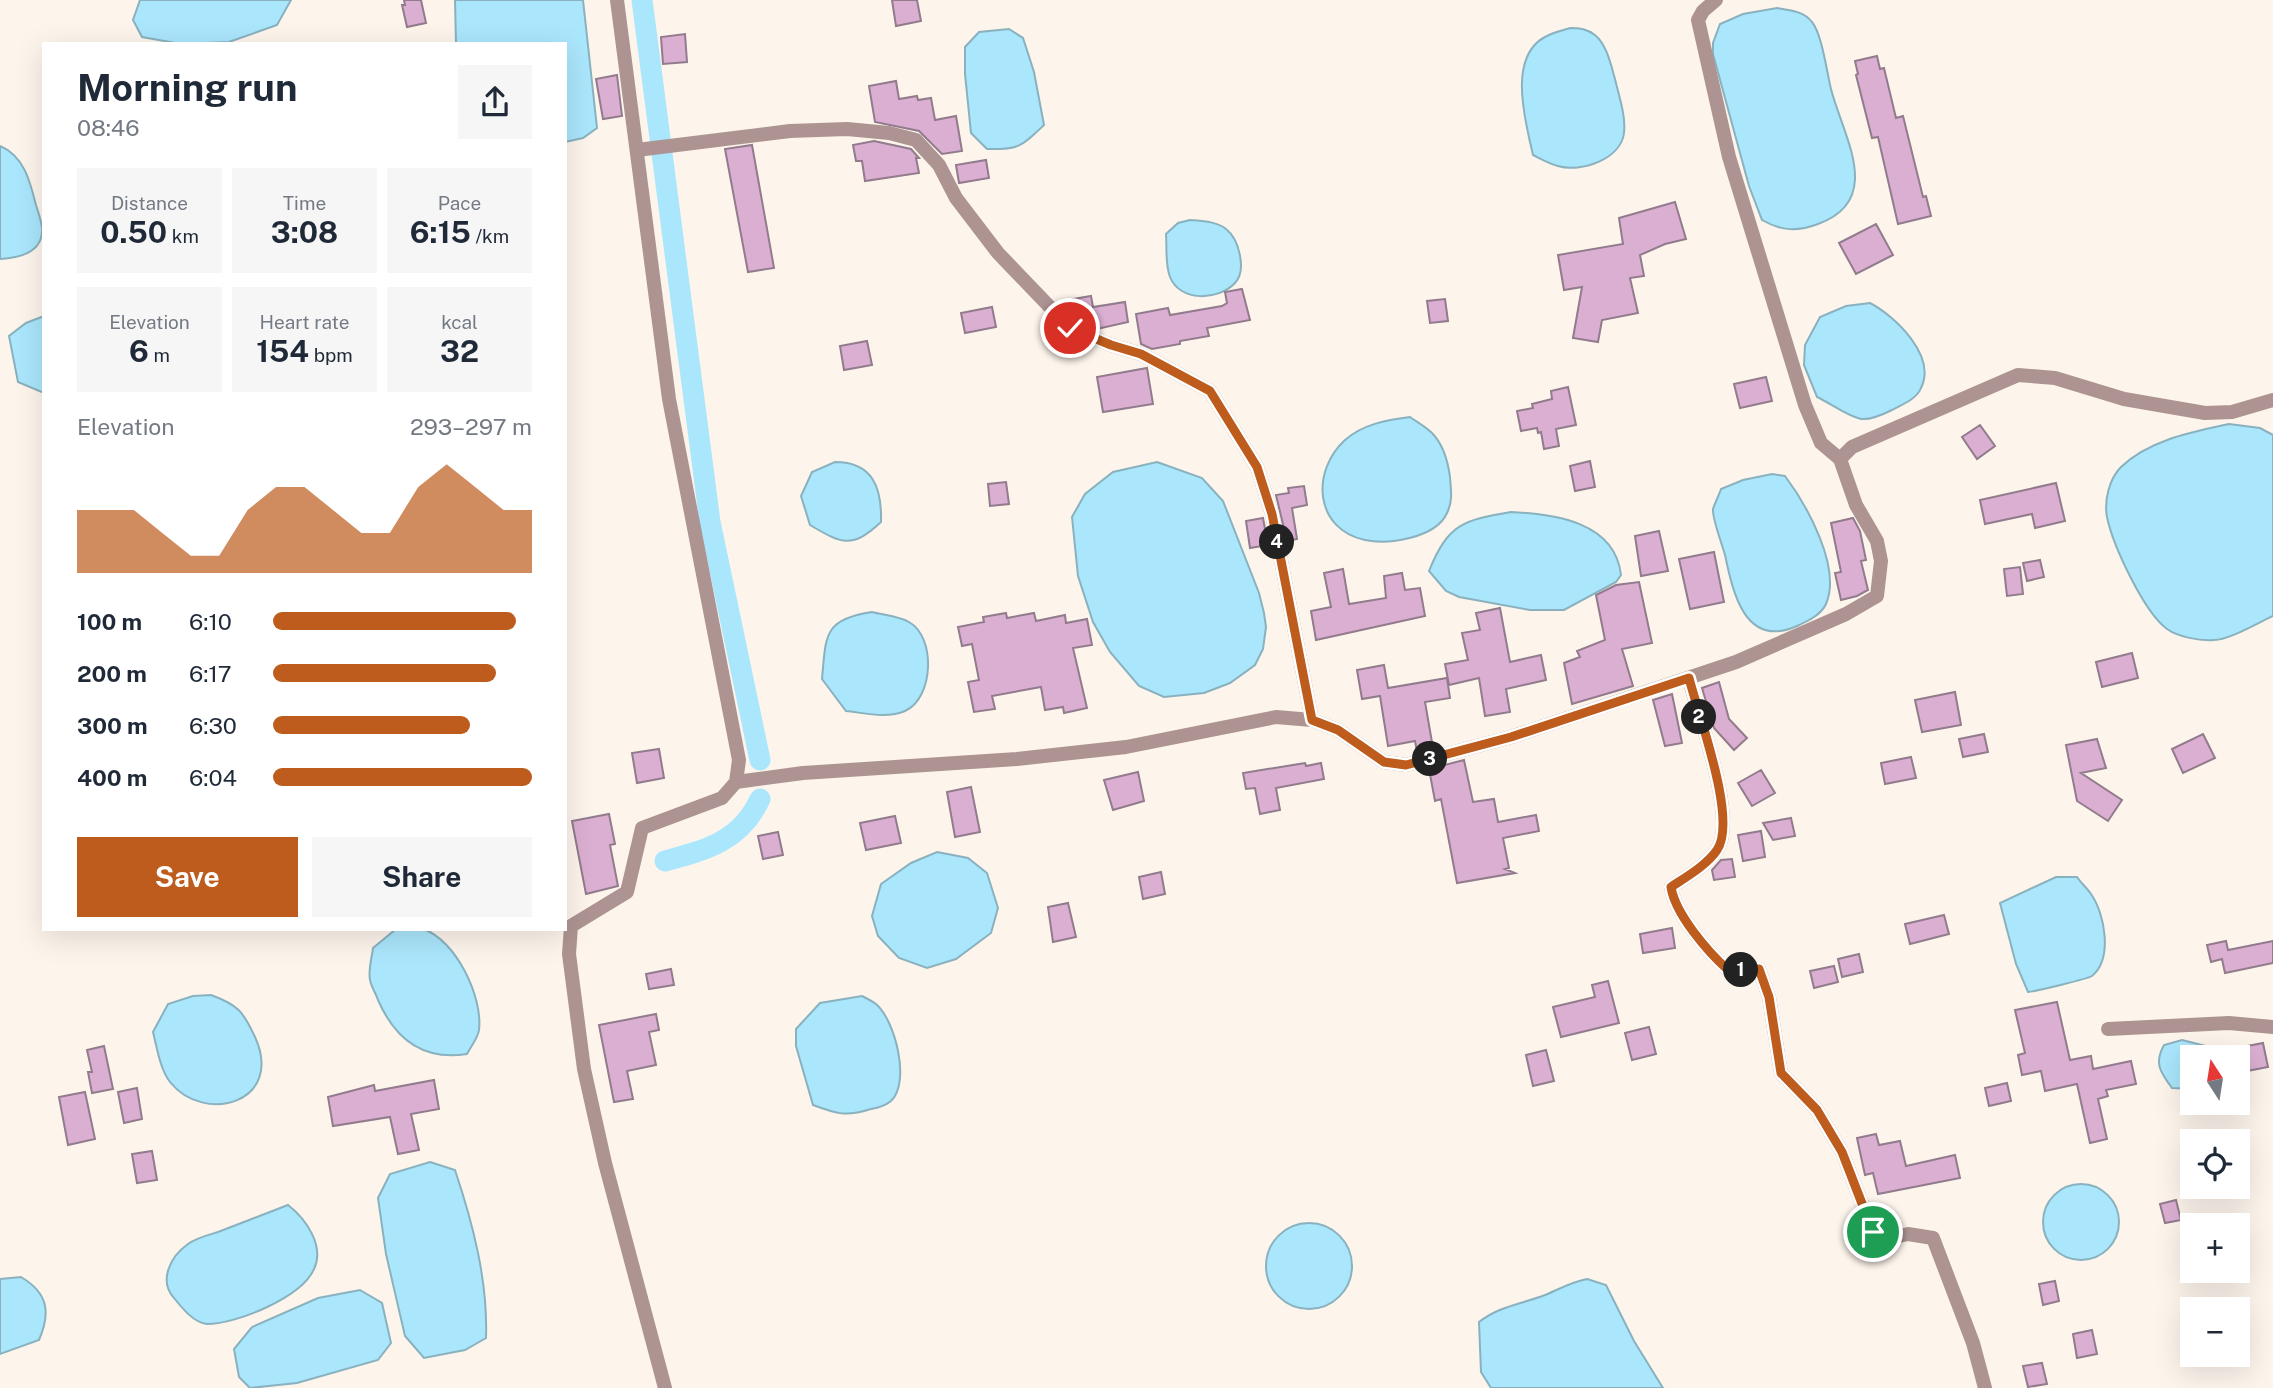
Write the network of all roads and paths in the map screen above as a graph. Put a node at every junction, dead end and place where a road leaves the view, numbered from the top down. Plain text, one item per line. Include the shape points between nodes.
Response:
1 (617, 0) edge
2 (1716, 0) edge
3 (637, 149) junction
4 (2273, 400) edge
5 (1839, 459) junction
6 (1689, 678) junction
7 (1312, 720) junction
8 (736, 782) junction
9 (2273, 1027) edge
10 (2108, 1030) dead end
11 (665, 1388) edge
12 (1985, 1388) edge

1 - 3 street
2 - 5 street via 1698,20 1729,157 1805,405 1821,443
3 - 7 street via 835,129 916,140 939,165 956,198 998,253 1070,328 1141,354 1210,391 1257,467 1272,514
3 - 8 street via 669,399 735,734
4 - 5 street via 2232,412 2205,412 2124,399 2055,378 2018,375 1852,447
5 - 6 street via 1856,505 1877,541 1881,561 1877,596 1798,637
6 - 7 street via 1511,737 1406,765 1384,762 1338,730
6 - 12 street via 1723,803 1724,825 1718,849 1671,887 1673,902 1728,970 1759,969 1769,997 1781,1073 1817,1110 1842,1152 1873,1232 1881,1240 1908,1234 1933,1238
7 - 8 street via 1276,717 1126,747 1017,759 876,766
8 - 11 street via 722,798 642,828 627,892 571,926 569,954 584,1069
9 - 10 street via 2229,1023

